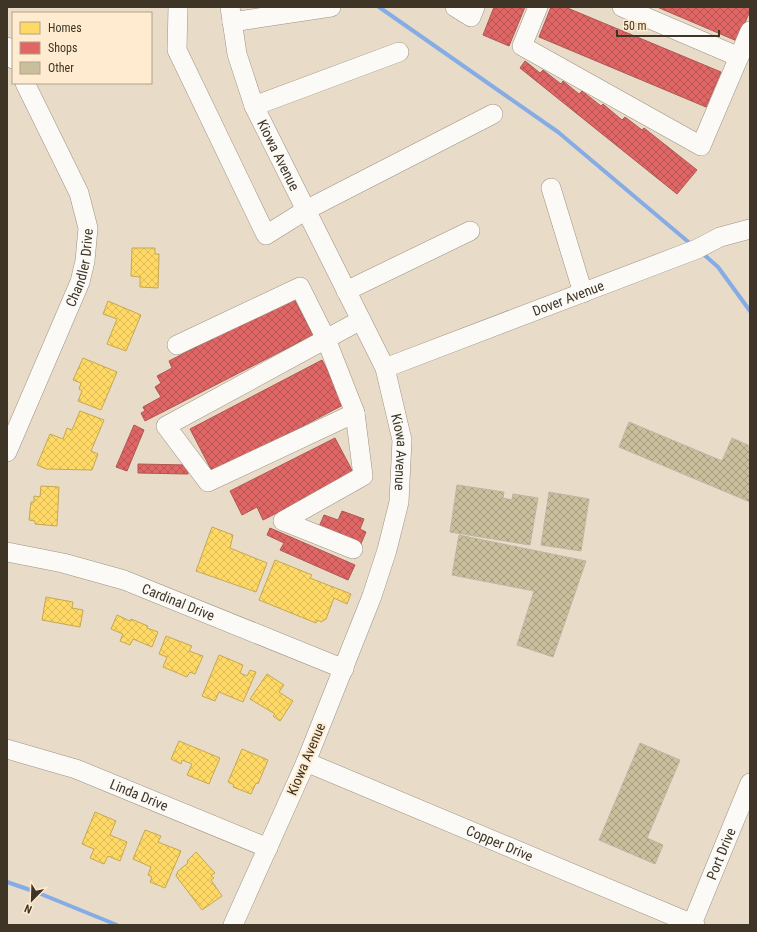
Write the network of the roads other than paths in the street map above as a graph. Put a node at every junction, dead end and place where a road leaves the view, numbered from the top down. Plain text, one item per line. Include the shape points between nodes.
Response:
1 (178, 7) edge
2 (331, 7) edge
3 (455, 7) edge
4 (475, 7) edge
5 (538, 7) edge
6 (622, 7) edge
7 (231, 15) edge
8 (750, 32) edge
9 (7, 47) edge
10 (399, 52) dead end
11 (12, 57) edge
12 (739, 57) junction
13 (26, 84) edge
14 (254, 106) junction
15 (493, 114) dead end
16 (551, 188) dead end
17 (306, 210) junction
18 (750, 229) edge
19 (470, 231) dead end
20 (346, 291) junction
21 (583, 293) junction
22 (361, 320) junction
23 (326, 339) junction
24 (177, 345) dead end
25 (385, 368) junction
26 (355, 413) junction
27 (7, 452) edge
28 (353, 549) dead end
29 (7, 552) edge
30 (344, 669) junction
31 (7, 749) edge
32 (306, 762) junction
33 (750, 783) edge
34 (268, 848) junction
35 (694, 924) edge
36 (233, 925) edge

1 - 17 street via 177,50 266,235
2 - 7 street
3 - 4 street via 471,17
5 - 12 street via 522,46 701,146
6 - 12 street
7 - 14 street, Kiowa Avenue via 237,54
8 - 12 street
9 - 11 street
10 - 14 street
13 - 27 street, Chandler Drive via 80,193 88,228 80,282
14 - 17 street, Kiowa Avenue
15 - 17 street
16 - 21 street
17 - 20 street, Kiowa Avenue
18 - 21 street, Dover Avenue via 720,237 697,249
19 - 20 street
20 - 22 street, Kiowa Avenue
21 - 25 street, Dover Avenue
22 - 23 street
22 - 25 street, Kiowa Avenue
23 - 24 street via 300,286
23 - 26 street
23 - 26 street via 166,426 208,482
25 - 30 street, Kiowa Avenue via 402,440 399,502 376,585
26 - 28 street via 363,476 283,521
29 - 30 street, Cardinal Drive via 63,563 124,580
30 - 32 street, Kiowa Avenue
31 - 34 street, Linda Drive via 76,769
32 - 34 street, Kiowa Avenue
32 - 35 street, Copper Drive
33 - 35 street, Port Drive
34 - 36 street, Kiowa Avenue

